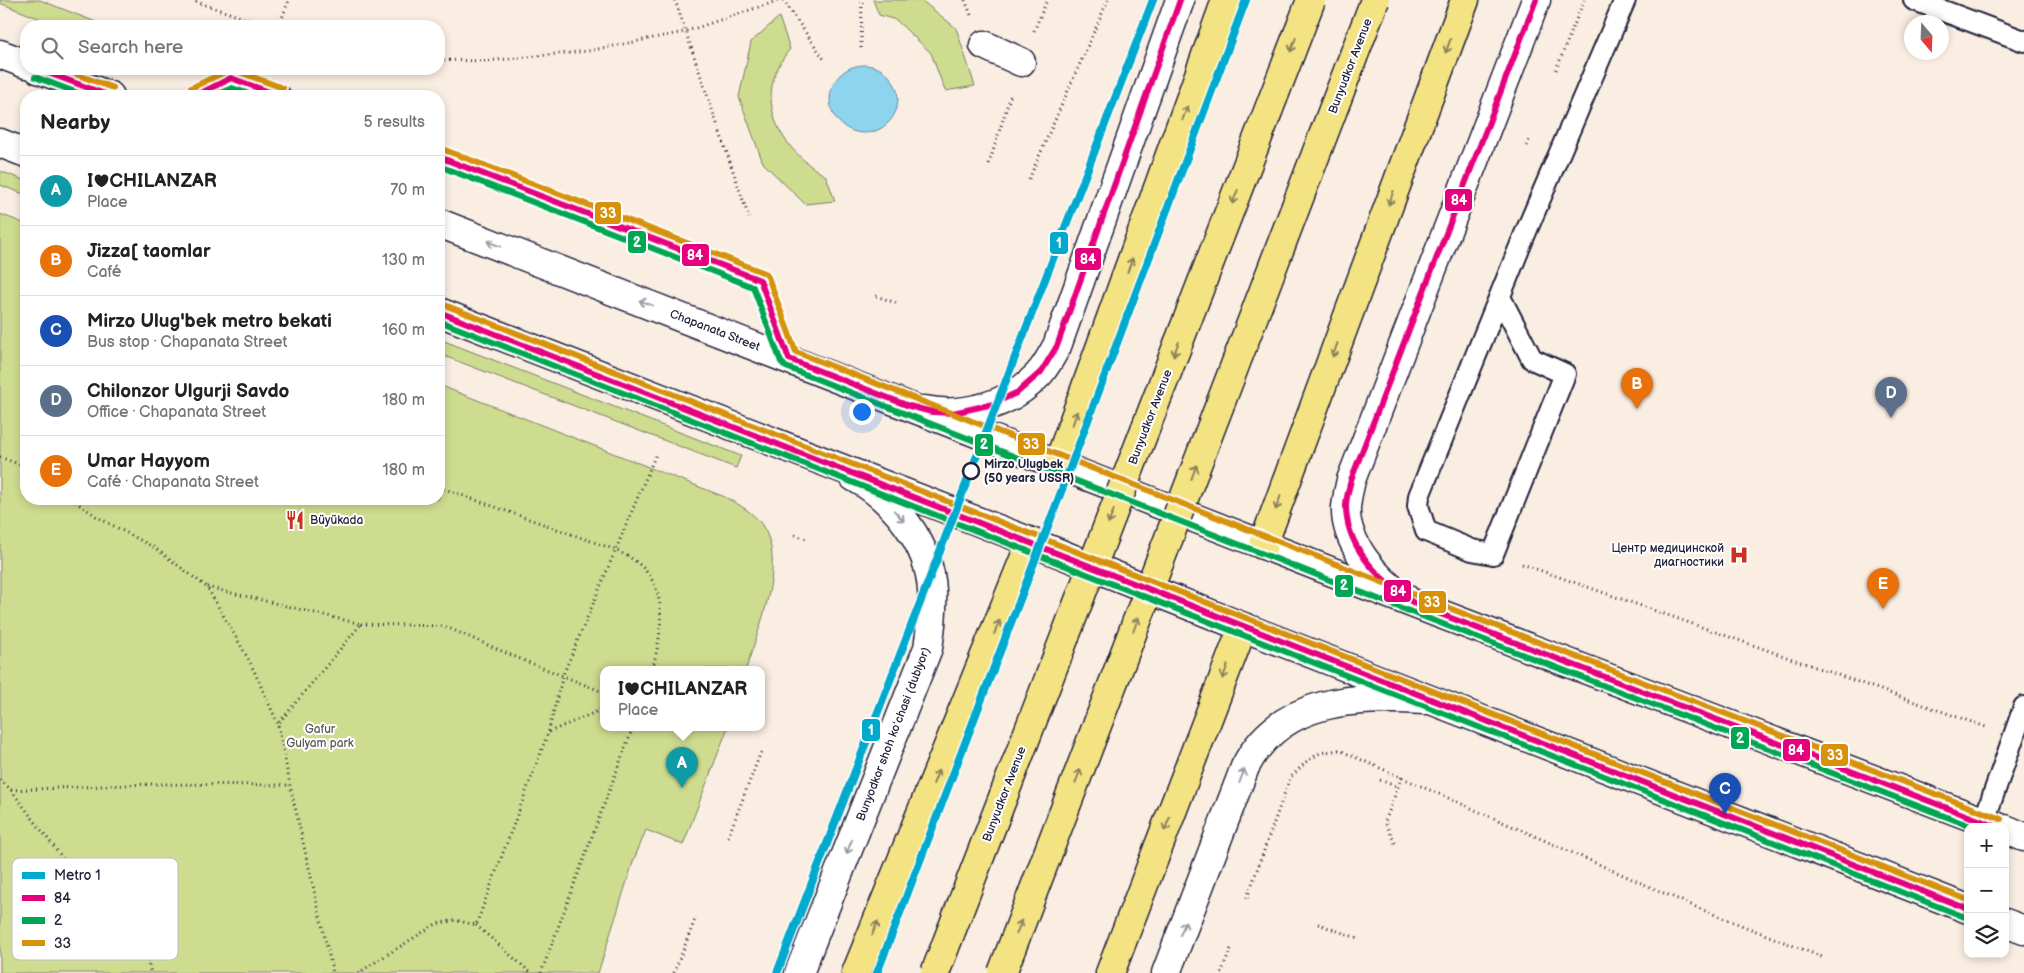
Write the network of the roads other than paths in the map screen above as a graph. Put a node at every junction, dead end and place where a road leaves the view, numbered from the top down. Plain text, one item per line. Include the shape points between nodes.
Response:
1 (1180, 0) edge
2 (1226, 0) edge
3 (1311, 0) edge
4 (1375, 0) edge
5 (1465, 0) edge
6 (1536, 0) edge
7 (1625, 0) edge
8 (1914, 0) edge
9 (2024, 41) edge
10 (984, 45) dead end
11 (0, 54) edge
12 (20, 62) edge
13 (1021, 62) road end
14 (54, 75) edge
15 (94, 90) edge
16 (207, 90) edge
17 (264, 90) edge
18 (0, 143) edge
19 (20, 151) edge
20 (445, 159) edge
21 (445, 225) edge
22 (1500, 297) junction
23 (445, 314) edge
24 (789, 359) junction
25 (911, 407) junction
26 (1058, 464) junction
27 (833, 466) junction
28 (1031, 542) junction
29 (1263, 545) junction
30 (1417, 605) junction
31 (1243, 627) junction
32 (1433, 700) junction
33 (2024, 707) edge
34 (1988, 823) edge
35 (1997, 823) edge
36 (2009, 831) edge
37 (2024, 837) edge
38 (1964, 907) edge
39 (2009, 924) edge
40 (2024, 930) edge
41 (799, 973) edge
42 (856, 973) edge
43 (936, 973) edge
44 (1002, 973) edge
45 (1110, 973) edge
46 (1166, 973) edge

1 - 25 main road via 1057,346 1048,361 1038,375 1022,388 981,408 940,413
26 -> 2 main road
3 -> 43 main road, Bunyudkor Avenue, bridge
44 -> 4 main road, Bunyudkor Avenue, bridge
5 -> 29 main road
6 - 30 main road via 1350,480 1346,508 1349,528 1357,546 1384,583
7 - 22 lane
8 - 9 lane
10 - 13 main road
11 - 12 main road
14 - 15 main road
16 - 17 lane via 231,78
18 - 19 main road
20 - 24 lane via 760,280
24 -> 21 main road, Chapanata Street
22 - 22 lane via 1419,496 1418,506 1426,532 1472,550 1493,554 1565,374 1532,359
23 - 27 main road
24 - 25 main road, Chapanata Street
25 - 26 main road, Chapanata Street
26 - 29 main road, Chapanata Street
27 - 28 main road
27 -> 41 main road, Bunyodkor shoh koʻchasi (dublyor) via 861,481 886,501 919,544 928,564 932,620 928,648
28 - 31 main road
42 -> 28 main road
29 - 30 main road, Chapanata Street
30 - 34 main road, Chapanata Street
31 - 32 main road
31 -> 45 main road
32 - 38 main road
46 -> 32 main road via 1245,768 1262,741 1291,717 1310,709 1378,698
33 - 35 lane via 2014,737
36 - 37 main road, Chapanata Street
39 - 40 main road

